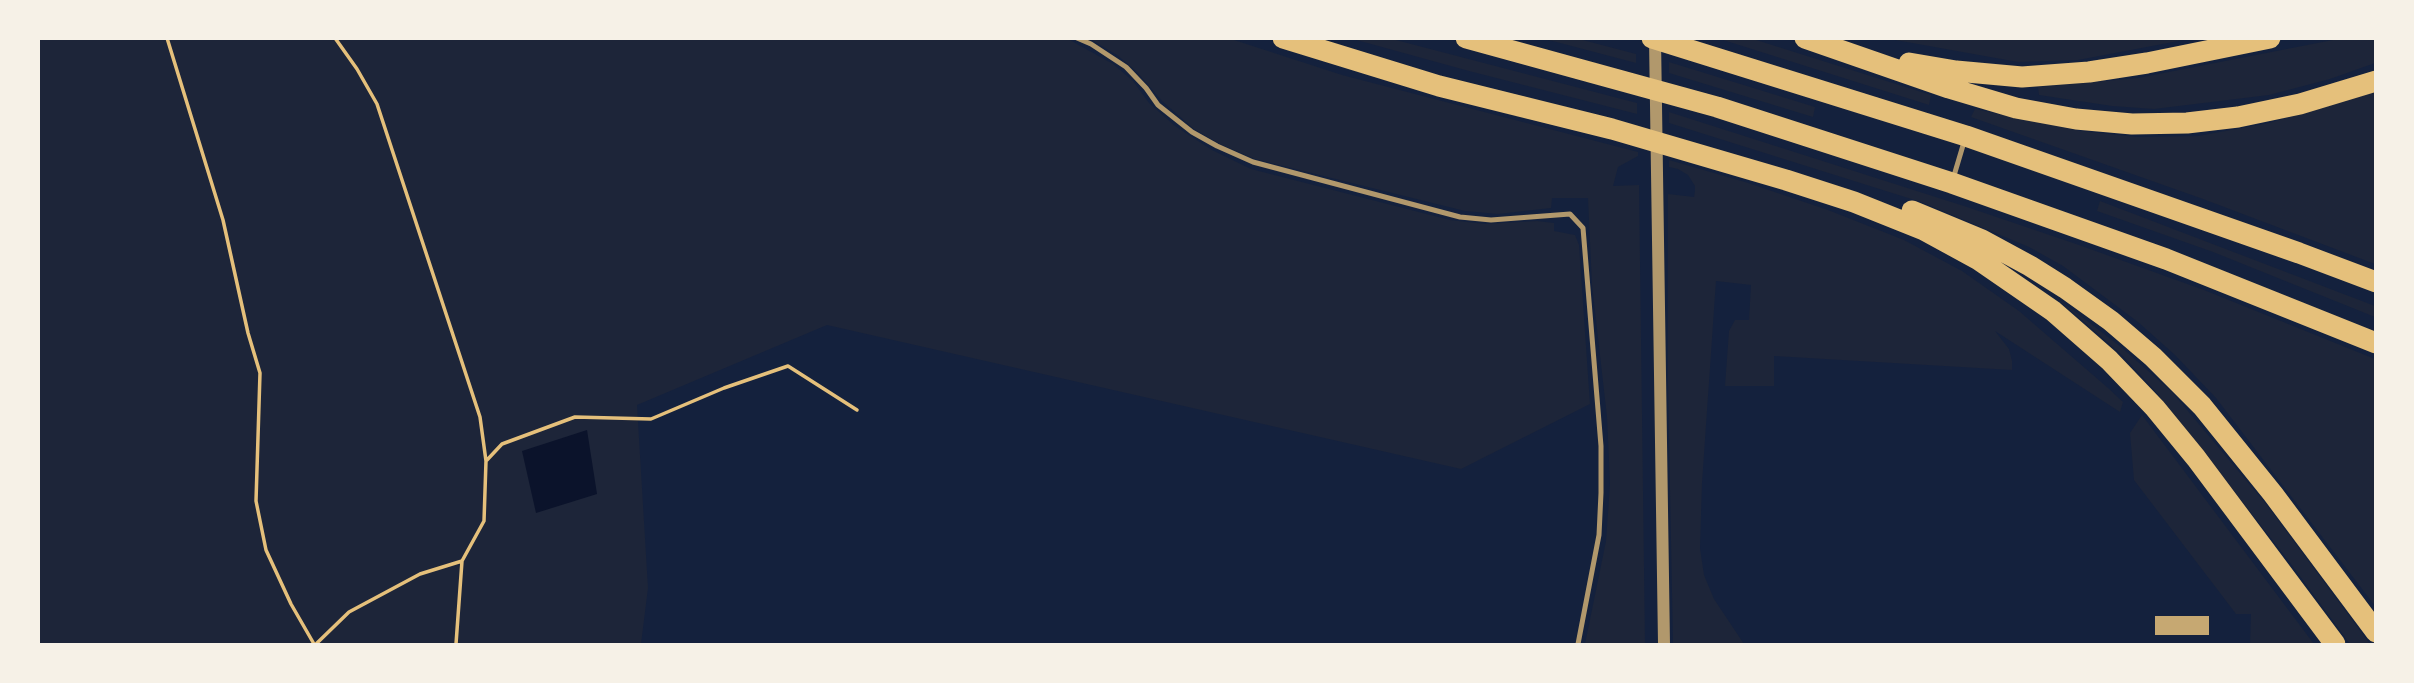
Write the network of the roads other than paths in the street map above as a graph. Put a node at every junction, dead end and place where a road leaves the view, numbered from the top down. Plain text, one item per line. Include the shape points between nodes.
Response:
1 (1077, 38) edge
2 (1283, 38) edge
3 (1466, 38) edge
4 (1654, 38) edge
5 (1805, 38) edge
6 (2270, 38) edge
7 (1858, 55) junction
8 (2375, 80) edge
9 (1966, 136) junction
10 (1707, 156) junction
11 (1952, 183) junction
12 (2375, 282) edge
13 (2375, 342) edge
14 (2375, 632) edge
15 (1577, 645) edge
16 (1664, 645) edge
17 (2335, 645) edge

1 - 15 lane via 1126,67 1158,105 1192,132 1253,162 1460,217 1491,220 1570,214 1583,228 1601,493 1599,534
2 - 10 highway via 1439,86
3 - 11 highway via 1717,107
4 - 9 highway
4 - 16 street
5 - 7 highway
6 - 7 highway via 2147,63 2022,77
7 - 8 highway via 2016,108 2132,124 2238,117 2300,104
9 - 11 lane
9 - 12 highway
10 - 14 highway via 1890,203 1982,240 2066,288 2111,321 2202,406
10 - 17 highway via 1854,202 1924,230 1979,260 2053,311 2155,408
11 - 13 highway via 2166,259

